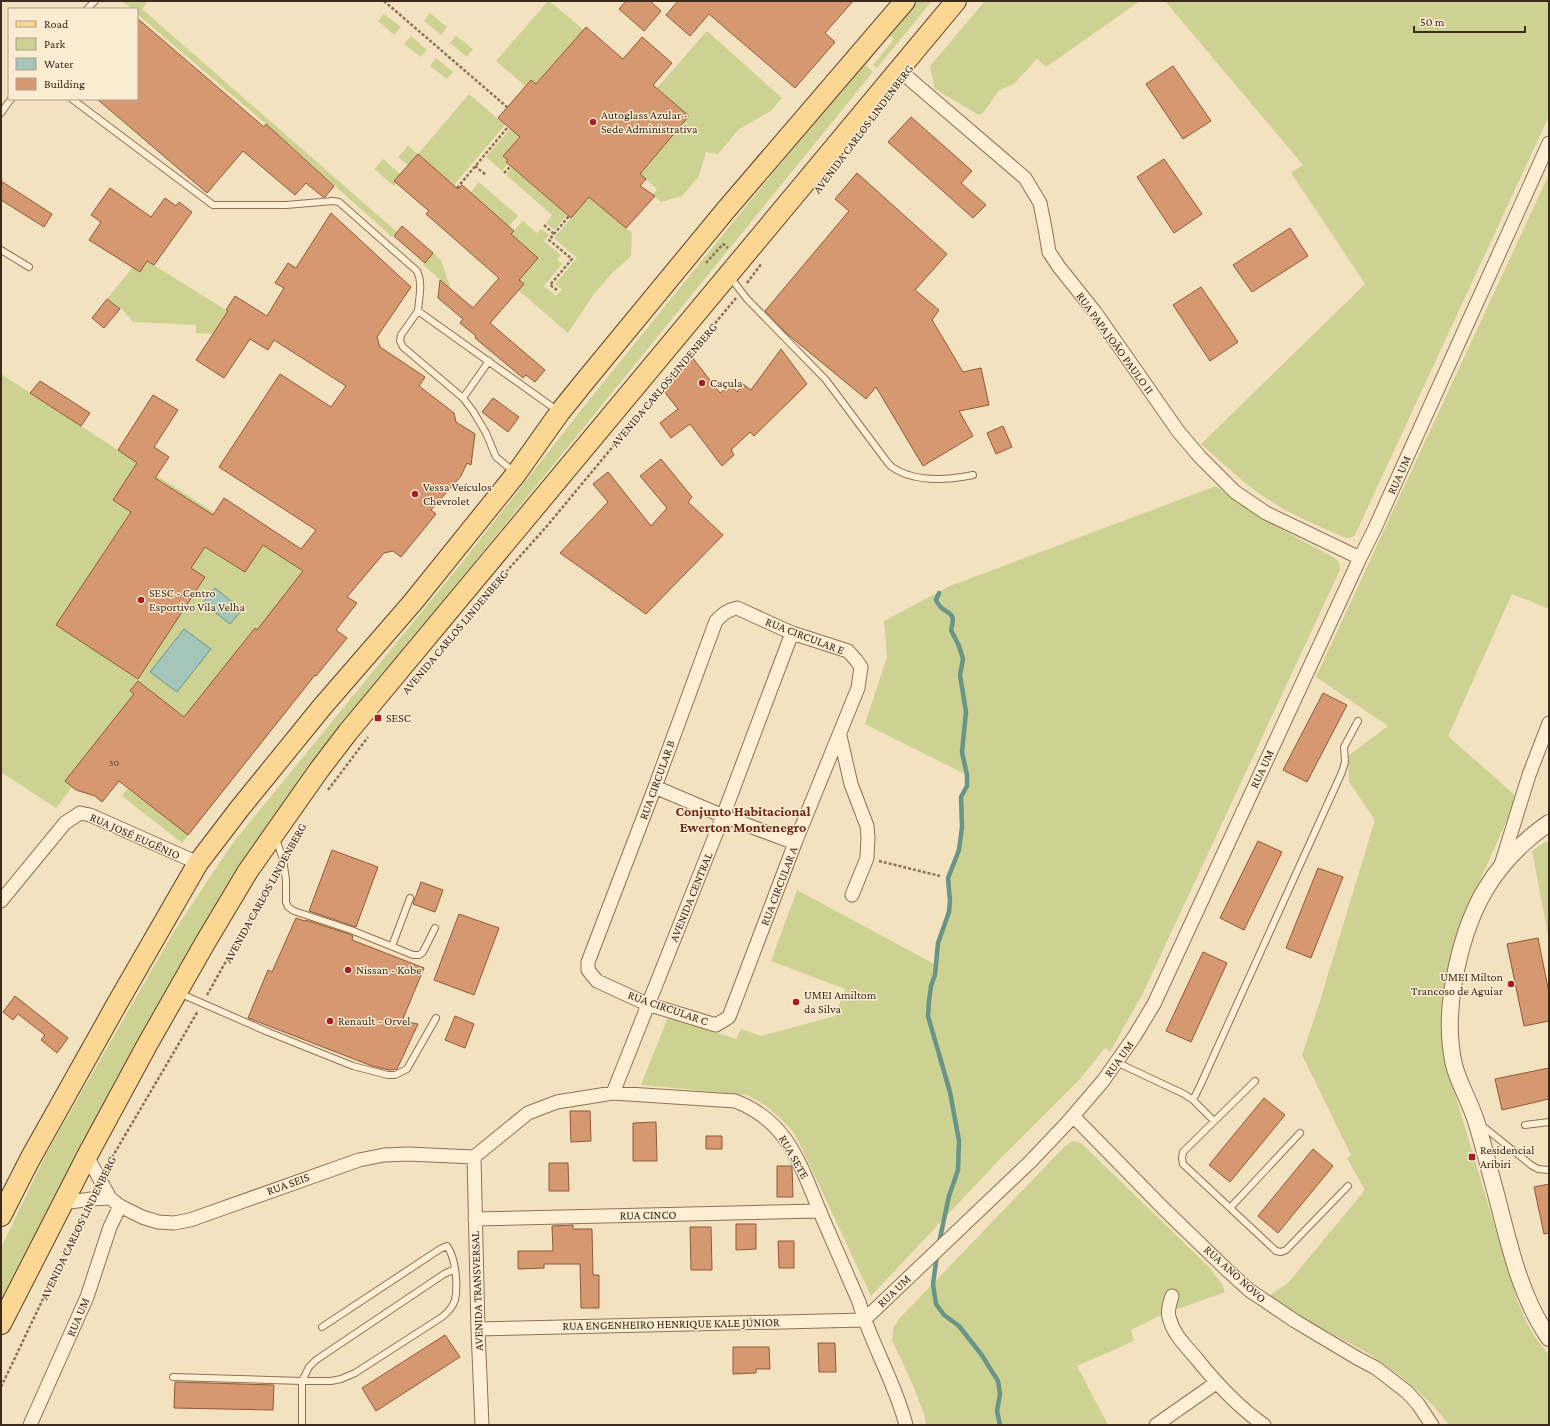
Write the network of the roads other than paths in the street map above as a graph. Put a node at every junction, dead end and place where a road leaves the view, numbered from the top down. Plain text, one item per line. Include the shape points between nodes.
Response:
1 (905, 1) edge
2 (956, 1) edge
3 (898, 70) junction
4 (10, 100) edge
5 (73, 100) edge
6 (1, 113) edge
7 (1549, 143) edge
8 (1, 250) edge
9 (30, 266) dead end
10 (734, 267) junction
11 (418, 311) junction
12 (489, 361) junction
13 (463, 398) junction
14 (560, 412) junction
15 (516, 474) junction
16 (973, 475) dead end
17 (1360, 558) junction
18 (737, 608) joint
19 (792, 633) junction
20 (860, 674) joint
21 (1358, 721) dead end
22 (1549, 723) edge
23 (840, 736) junction
24 (655, 787) junction
25 (723, 816) junction
26 (1549, 823) edge
27 (274, 834) junction
28 (795, 843) junction
29 (198, 863) junction
30 (1500, 868) junction
31 (852, 895) dead end
32 (2, 897) edge
33 (410, 898) dead end
34 (435, 928) dead end
35 (392, 946) junction
36 (588, 962) joint
37 (177, 993) junction
38 (647, 1004) junction
39 (436, 1018) dead end
40 (716, 1025) joint
41 (1116, 1062) junction
42 (1255, 1081) dead end
43 (613, 1093) junction
44 (1193, 1100) junction
45 (1073, 1116) junction
46 (1214, 1121) junction
47 (1476, 1121) junction
48 (1549, 1122) edge
49 (1525, 1125) dead end
50 (1300, 1133) dead end
51 (87, 1156) junction
52 (474, 1157) junction
53 (1549, 1170) edge
54 (1348, 1186) dead end
55 (115, 1202) junction
56 (63, 1203) junction
57 (1230, 1208) junction
58 (820, 1211) junction
59 (1, 1216) edge
60 (475, 1219) junction
61 (455, 1269) junction
62 (1172, 1296) dead end
63 (864, 1320) junction
64 (1, 1324) edge
65 (322, 1328) dead end
66 (478, 1329) junction
67 (1549, 1338) edge
68 (173, 1377) dead end
69 (302, 1382) junction
70 (1216, 1383) junction
71 (30, 1425) edge
72 (302, 1425) edge
73 (482, 1425) edge
74 (906, 1425) edge
75 (1156, 1425) edge
76 (1264, 1425) edge
77 (1432, 1425) edge

1 - 14 main road via 715,224
2 - 3 main road, AVENIDA CARLOS LINDENBERG
3 - 10 main road, AVENIDA CARLOS LINDENBERG
3 - 17 street, RUA PAPA JOÃO PAULO II via 1025,178 1040,202 1049,252 1058,267 1095,312 1178,431 1200,457 1235,492 1266,513
4 - 6 lane
5 - 11 lane via 213,205 286,205 333,200 339,202 417,271 421,283
7 - 17 street, RUA UM
8 - 9 lane
10 - 16 lane via 741,292 826,380 892,466 904,474 918,478 952,479
10 - 27 main road, AVENIDA CARLOS LINDENBERG via 348,732
11 - 12 lane
11 - 13 lane via 401,335 403,347
12 - 13 lane
12 - 14 lane
13 - 15 lane via 486,433 496,457
14 - 15 main road
15 - 29 main road via 413,602 317,713
17 - 41 street, RUA UM via 1154,1004
18 - 19 street, RUA CIRCULAR E
18 - 24 street, RUA CIRCULAR B via 723,613 716,621
19 - 20 street, RUA CIRCULAR E via 848,651 860,667
19 - 25 street, AVENIDA CENTRAL
20 - 23 street, RUA CIRCULAR A via 858,688
21 - 44 lane via 1344,747 1345,762 1342,772
22 - 30 street
23 - 28 street, RUA CIRCULAR A
23 - 31 street via 851,784 867,826 869,846 867,858
24 - 25 street
24 - 36 street, RUA CIRCULAR B
25 - 28 street
25 - 38 street, AVENIDA CENTRAL
26 - 30 street via 1513,852
27 - 35 lane via 283,860 288,907
27 - 37 main road, AVENIDA CARLOS LINDENBERG via 248,870
28 - 40 street, RUA CIRCULAR A via 729,1017
29 - 32 street, RUA JOSÉ EUGÊNIO via 90,815 80,813 65,823
29 - 59 main road via 38,1145
30 - 47 street via 1485,889 1469,923 1459,952 1450,1009 1454,1065
33 - 35 lane
34 - 35 lane via 419,955
36 - 38 street, RUA CIRCULAR C via 588,970 597,981
37 - 39 lane via 354,1066 388,1075 395,1075 407,1069
37 - 51 main road, AVENIDA CARLOS LINDENBERG via 146,1045
38 - 40 street, RUA CIRCULAR C
38 - 43 street, AVENIDA CENTRAL
41 - 44 lane
41 - 45 street, RUA UM
42 - 46 lane
43 - 52 street, RUA SETE via 557,1102 528,1113
43 - 58 street, RUA SETE via 735,1101 751,1107 779,1130 793,1150
44 - 46 lane
45 - 63 street, RUA UM via 1031,1161
45 - 77 street, RUA ANO NOVO via 1164,1209 1249,1290 1301,1325 1376,1368 1407,1392
46 - 57 lane via 1183,1152 1183,1164
47 - 53 lane via 1538,1170
47 - 67 street via 1520,1280 1537,1320
48 - 49 lane
50 - 57 lane
51 - 55 street
51 - 56 main road, AVENIDA CARLOS LINDENBERG
52 - 55 street, RUA SEIS via 408,1154 359,1160 190,1220 174,1223 142,1217
52 - 60 street, AVENIDA TRANSVERSAL
54 - 57 lane via 1286,1250 1281,1252 1276,1251
55 - 56 street, RUA SEIS via 91,1199
55 - 71 street, RUA UM via 110,1227 86,1297
56 - 64 main road, AVENIDA CARLOS LINDENBERG
58 - 60 street, RUA CINCO
58 - 63 street, RUA SETE via 859,1302
60 - 66 street, AVENIDA TRANSVERSAL
61 - 65 lane via 447,1246 440,1249
61 - 69 lane via 323,1354 309,1368
61 - 69 lane via 455,1301 442,1317 356,1373 331,1381
62 - 70 street via 1168,1310 1175,1333
63 - 66 street, RUA ENGENHEIRO HENRIQUE KALE JÚNIOR
63 - 74 street, RUA SETE via 900,1403
66 - 73 street, AVENIDA TRANSVERSAL
68 - 69 lane
69 - 72 lane
70 - 75 street
70 - 76 street

